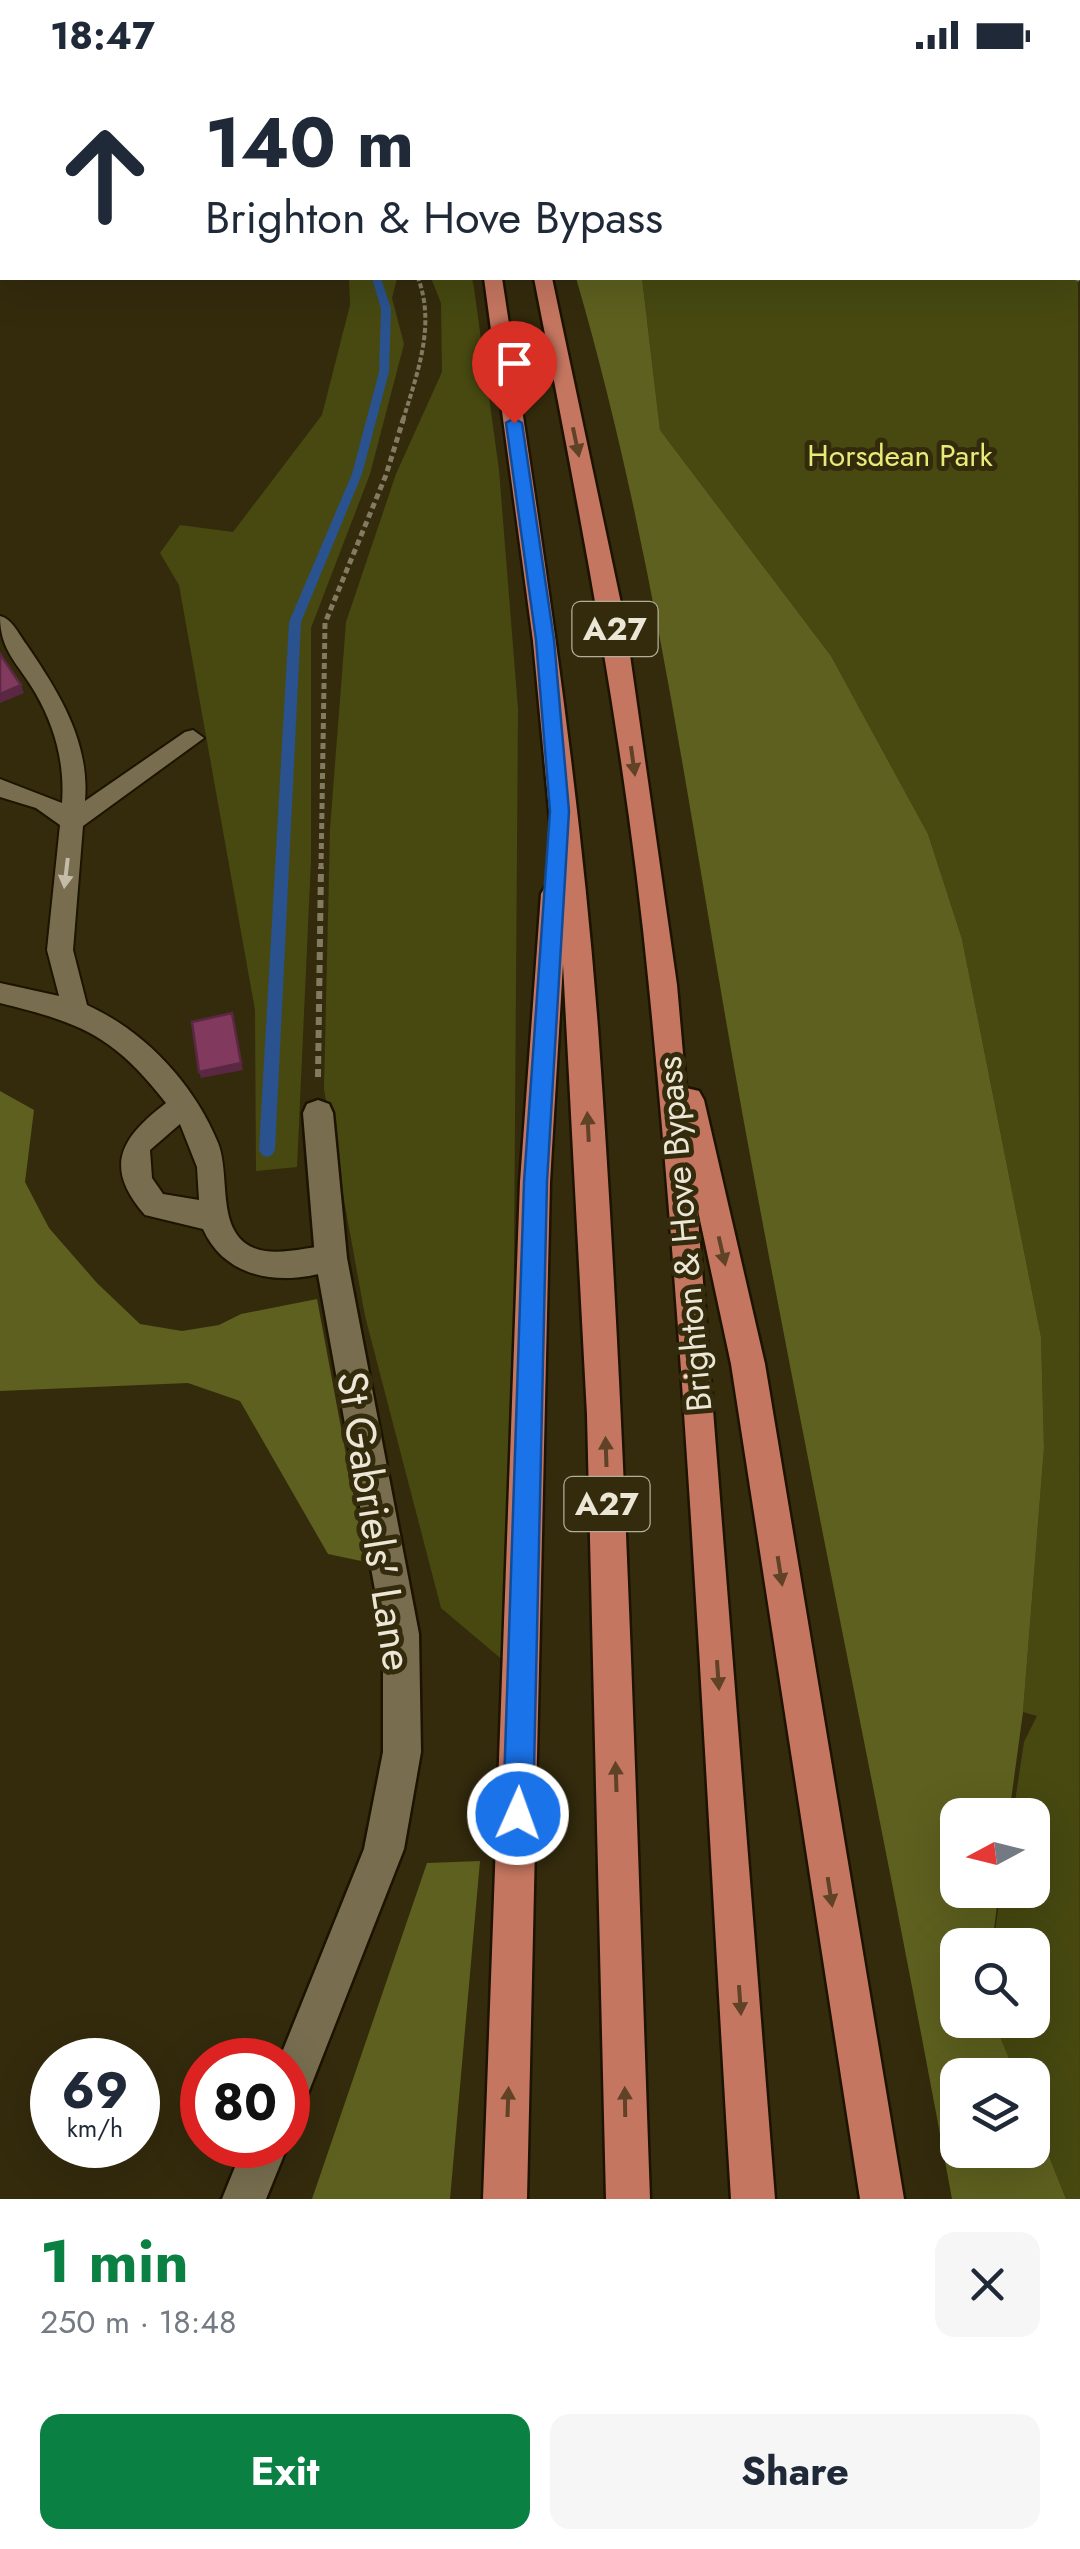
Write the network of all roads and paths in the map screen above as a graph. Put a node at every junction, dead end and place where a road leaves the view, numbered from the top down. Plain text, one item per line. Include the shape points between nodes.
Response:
1 (419, 280) edge
2 (493, 280) edge
3 (543, 280) edge
4 (0, 623) edge
5 (193, 738) dead end
6 (0, 788) edge
7 (559, 811) junction
8 (72, 822) junction
9 (663, 985) junction
10 (0, 993) edge
11 (76, 1011) junction
12 (184, 1104) junction
13 (318, 1113) joint
14 (211, 1218) junction
15 (331, 1258) junction
16 (309, 2038) edge
17 (257, 2168) edge
18 (244, 2199) edge
19 (504, 2199) edge
20 (628, 2199) edge
21 (752, 2199) edge
22 (882, 2199) edge

1 - 13 path via 426,299 423,355 386,476 325,623
2 - 7 highway, A27 via 545,640
3 -> 9 highway, Brighton & Hove Bypass / A27 via 614,627
4 - 8 lane via 63,719 75,784
5 - 8 lane
6 - 8 lane via 44,802
19 -> 7 highway, A27 via 535,1182
20 -> 7 highway, A27 via 604,1415 582,1023
8 -> 11 lane via 60,950
9 -> 21 highway, Brighton & Hove Bypass / A27 via 698,1392
9 -> 22 highway, A27 via 748,1364
10 - 11 lane
11 - 12 lane via 107,1027
12 - 14 lane via 210,1166
12 - 14 lane via 139,1139 135,1170 156,1206
13 - 15 street, St Gabriels' Lane
14 - 15 lane via 248,1260
15 - 16 street, St Gabriels' Lane via 402,1634 402,1752 384,1849
17 - 18 street

